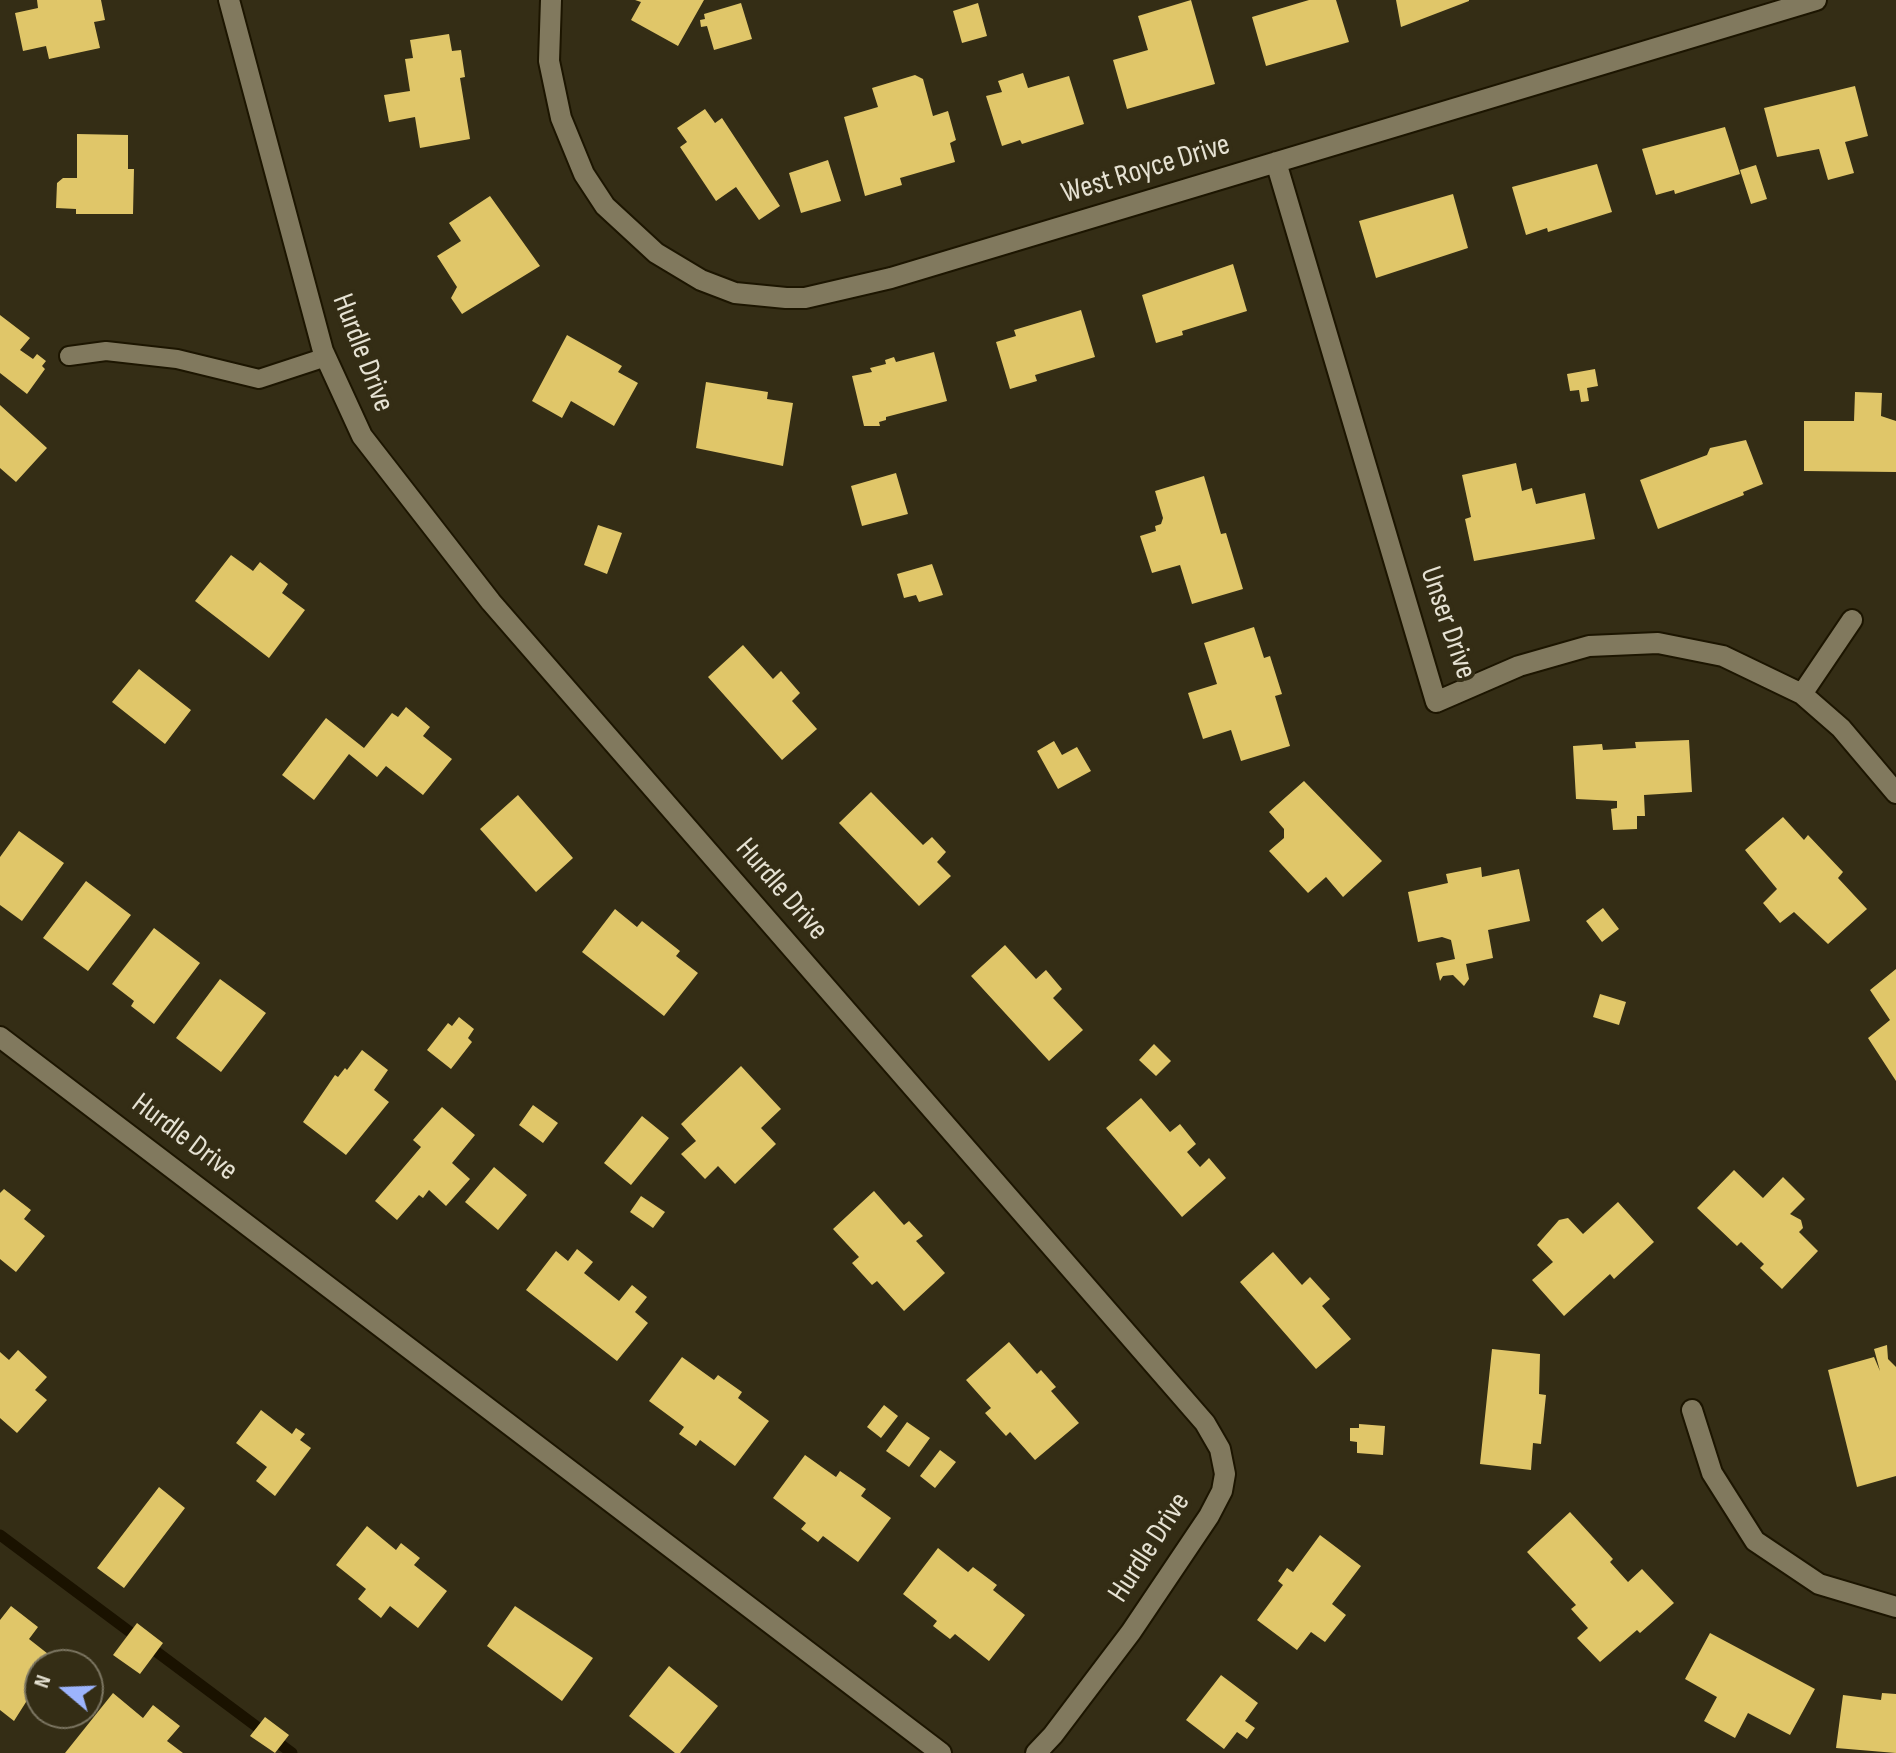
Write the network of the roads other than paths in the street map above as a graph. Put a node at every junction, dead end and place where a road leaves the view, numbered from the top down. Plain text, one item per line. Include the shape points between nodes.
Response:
1 (229, 0) edge
2 (551, 0) edge
3 (1816, 0) edge
4 (1276, 162) junction
5 (69, 356) dead end
6 (326, 357) junction
7 (1852, 620) dead end
8 (1802, 694) junction
9 (1896, 793) edge
10 (0, 1037) edge
11 (1692, 1410) dead end
12 (1896, 1607) edge
13 (941, 1753) edge
14 (1036, 1753) edge

1 - 6 street, Hurdle Drive
2 - 4 street, West Royce Drive via 549,61 561,118 584,174 605,206 656,253 735,293 805,298 891,278
3 - 4 street, West Royce Drive
4 - 8 street, Unser Drive via 1436,702 1519,666 1589,646 1632,642 1723,656
5 - 6 lane via 106,351 177,359 259,379
6 - 14 street, Hurdle Drive via 362,436 491,602 1205,1423 1220,1449 1225,1474 1209,1516 1131,1632
7 - 8 street
8 - 9 street, Unser Drive via 1841,728
10 - 13 street, Hurdle Drive
11 - 12 street via 1712,1473 1755,1541 1819,1584

